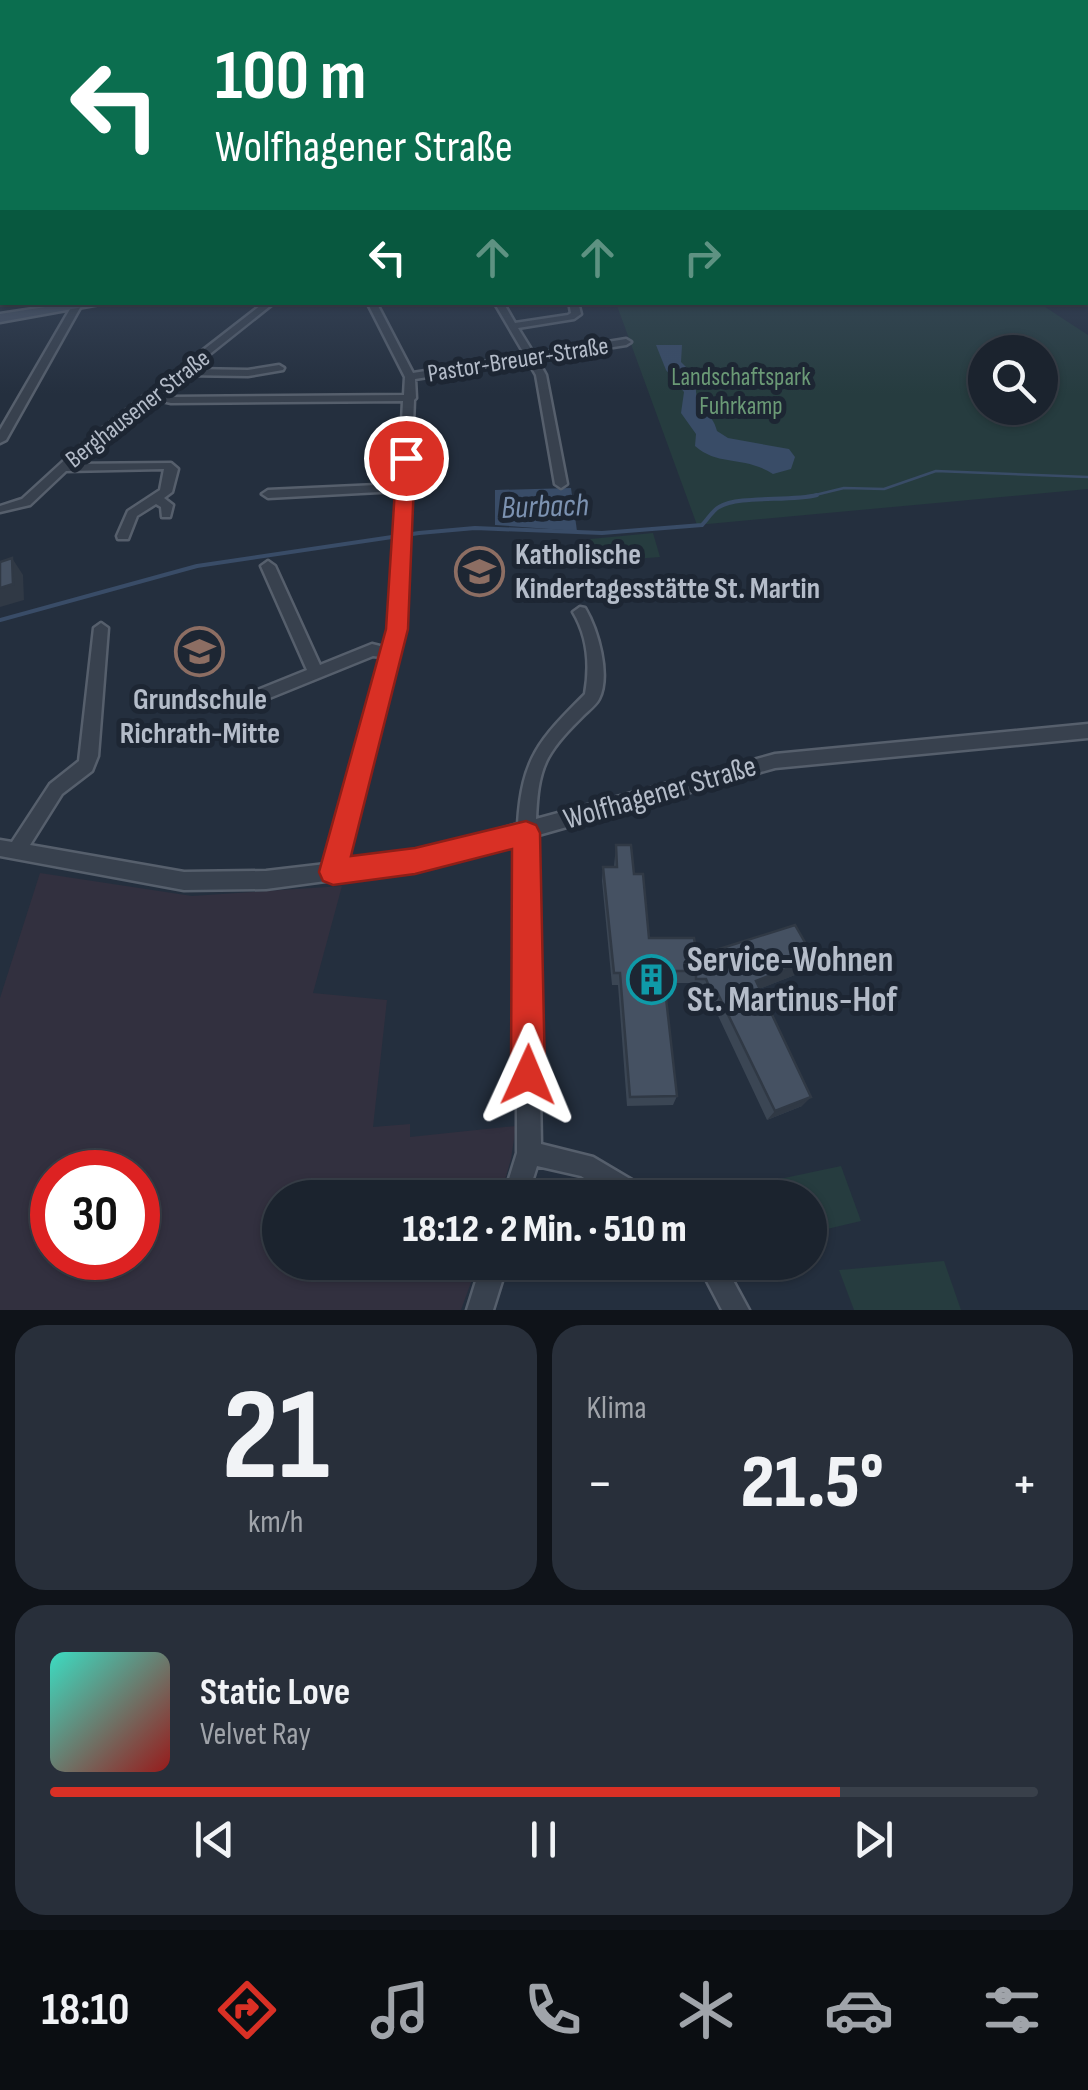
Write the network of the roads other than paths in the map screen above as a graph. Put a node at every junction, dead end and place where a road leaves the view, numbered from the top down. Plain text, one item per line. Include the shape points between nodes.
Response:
1 (267, 305) edge
2 (373, 305) edge
3 (500, 305) edge
4 (574, 305) edge
5 (54, 306) edge
6 (75, 308) edge
7 (0, 318) edge
8 (512, 326) junction
9 (626, 342) dead end
10 (532, 358) junction
11 (279, 368) dead end
12 (185, 372) junction
13 (410, 378) junction
14 (152, 396) junction
15 (410, 398) junction
16 (4, 428) edge
17 (0, 440) edge
18 (62, 468) junction
19 (561, 484) dead end
20 (404, 488) junction
21 (268, 494) dead end
22 (158, 500) junction
23 (1, 511) edge
24 (166, 514) dead end
25 (123, 536) dead end
26 (268, 566) dead end
27 (580, 612) dead end
28 (101, 628) dead end
29 (391, 654) junction
30 (316, 672) junction
31 (261, 695) dead end
32 (1088, 731) edge
33 (526, 833) junction
34 (8, 849) edge
35 (333, 872) junction
36 (529, 1153) junction
37 (521, 1180) edge
38 (609, 1180) edge
39 (489, 1280) edge
40 (719, 1280) edge
41 (480, 1310) edge
42 (736, 1310) edge

1 - 12 street, Berghausener Straße
2 - 13 street
3 - 8 street
4 - 8 street via 572,317
5 - 6 main road
5 - 7 main road
6 - 16 street
8 - 10 street
9 - 10 street, Pastor-Breuer-Straße
10 - 13 street, Pastor-Breuer-Straße
10 - 19 street
11 - 12 street
12 - 14 street, Berghausener Straße
13 - 15 street
14 - 15 street
14 - 18 street, Berghausener Straße
15 - 20 street
16 - 17 street
18 - 22 street via 168,465 171,475
18 - 23 street, Berghausener Straße via 26,502
20 - 21 street
20 - 29 street
22 - 24 street via 167,505
22 - 25 street via 132,514
26 - 30 street
27 - 33 street via 594,665 592,697 548,744 534,770
28 - 34 street via 86,766 56,789
29 - 30 street via 372,650
29 - 35 street
30 - 31 street
32 - 33 street, Wolfhagener Straße via 775,761
33 - 35 street, Wolfhagener Straße via 415,861
33 - 36 street
34 - 35 street, Wolfhagener Straße via 208,883
36 - 37 street
36 - 38 street via 585,1165
39 - 41 street
40 - 42 street

